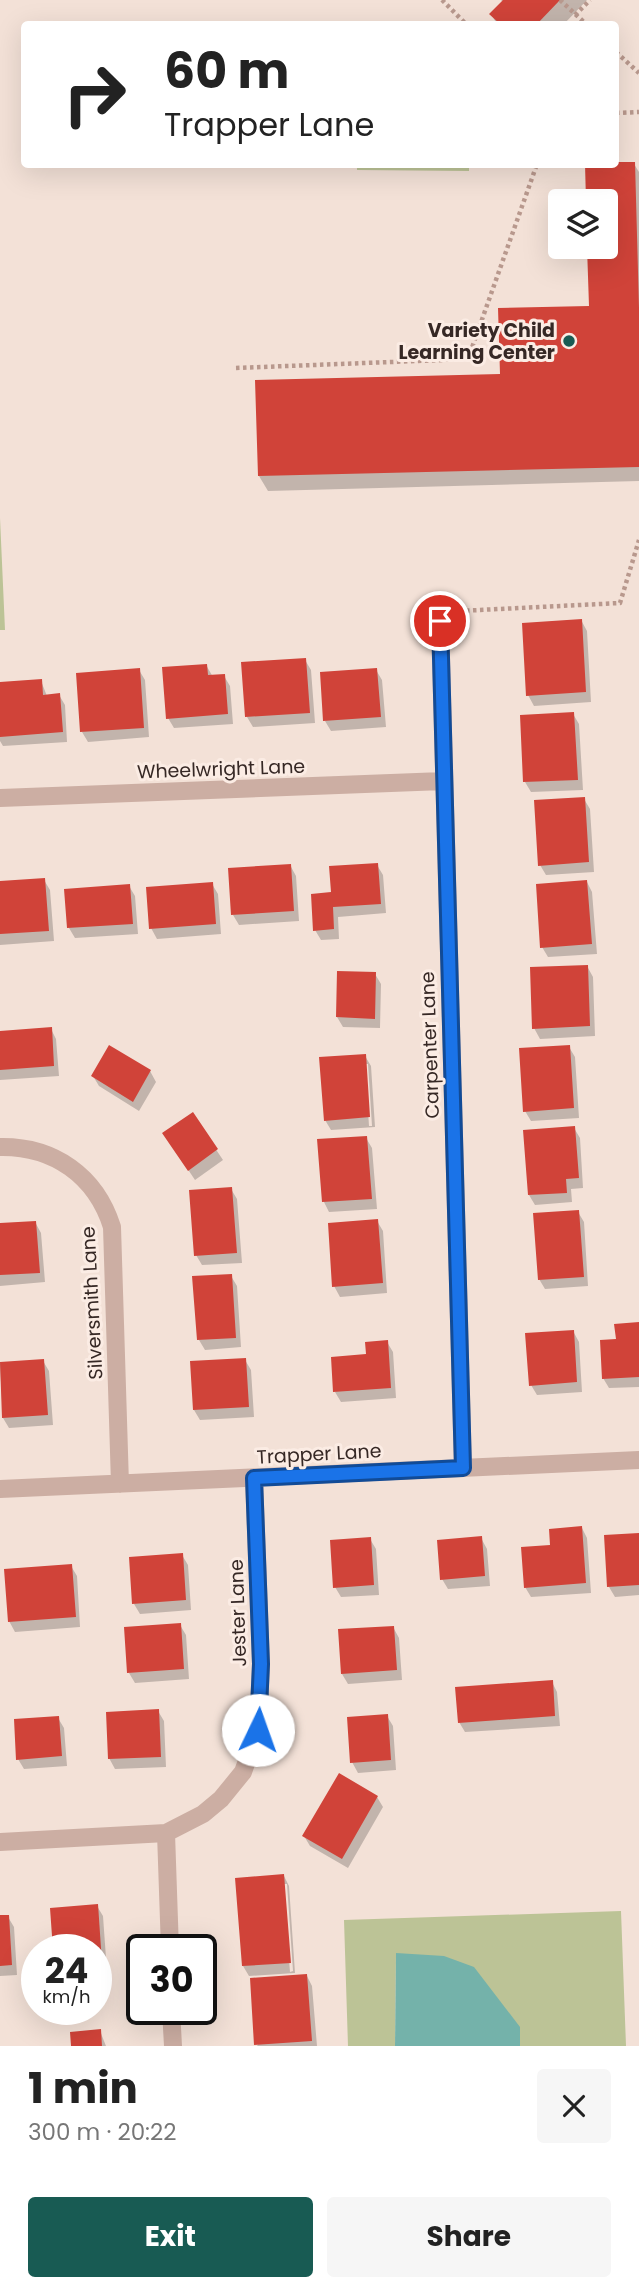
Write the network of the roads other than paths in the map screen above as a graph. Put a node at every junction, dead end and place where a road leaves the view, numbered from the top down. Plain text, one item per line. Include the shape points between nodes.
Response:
1 (446, 616) road end
2 (443, 781) junction
3 (0, 798) edge
4 (0, 1146) edge
5 (639, 1460) edge
6 (463, 1468) junction
7 (254, 1478) junction
8 (120, 1484) junction
9 (0, 1489) edge
10 (166, 1833) junction
11 (0, 1842) edge
12 (169, 1934) edge
13 (172, 2025) edge
14 (173, 2046) edge

1 - 2 street, Carpenter Lane
2 - 3 street, Wheelwright Lane
2 - 6 street, Carpenter Lane
4 - 8 street, Silversmith Lane via 32,1149 61,1161 82,1176 106,1210 112,1227
5 - 6 street, Trapper Lane
6 - 7 street, Trapper Lane
7 - 8 street, Trapper Lane
7 - 10 street, Jester Lane via 261,1664 258,1730 243,1772 222,1799
8 - 9 street, Trapper Lane
10 - 11 street, Jester Lane
10 - 12 street
13 - 14 street

